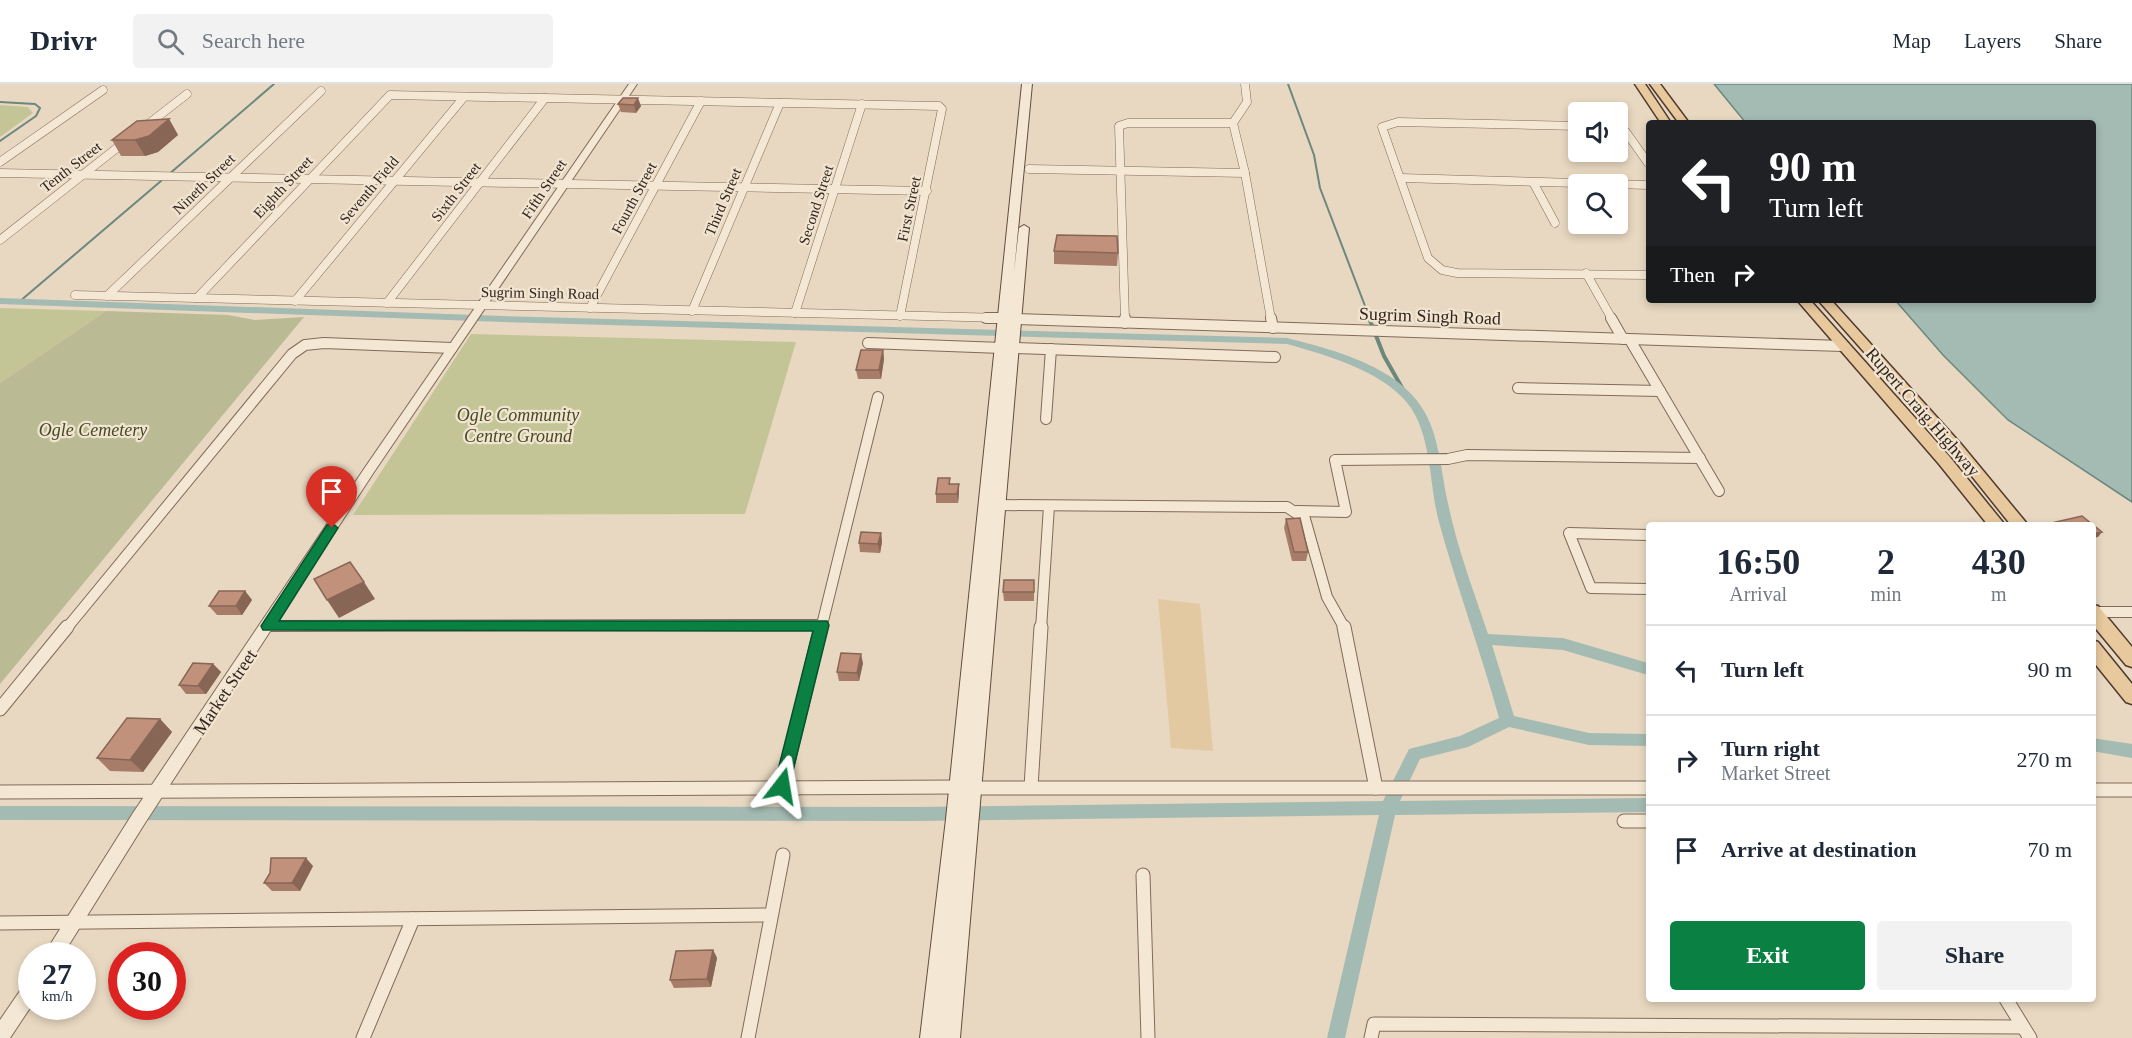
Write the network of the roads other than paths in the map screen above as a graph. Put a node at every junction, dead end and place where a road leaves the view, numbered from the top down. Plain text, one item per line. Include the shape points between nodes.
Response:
1 (633, 84) edge
2 (1027, 84) edge
3 (1036, 84) edge
4 (1245, 84) edge
5 (1640, 84) edge
6 (1655, 84) edge
7 (103, 90) dead end
8 (321, 91) dead end
9 (187, 94) dead end
10 (464, 97) junction
11 (545, 98) junction
12 (622, 100) junction
13 (701, 101) junction
14 (780, 103) junction
15 (862, 105) junction
16 (1664, 120) edge
17 (1682, 120) edge
18 (1233, 123) junction
19 (1568, 126) edge
20 (1628, 135) edge
21 (1646, 160) edge
22 (0, 162) edge
23 (1029, 169) junction
24 (1120, 170) junction
25 (0, 173) edge
26 (1245, 173) junction
27 (83, 175) junction
28 (229, 178) junction
29 (1401, 178) junction
30 (309, 180) junction
31 (394, 182) junction
32 (1533, 182) junction
33 (479, 184) junction
34 (1646, 184) edge
35 (564, 186) junction
36 (655, 187) junction
37 (744, 188) junction
38 (835, 189) junction
39 (927, 191) junction
40 (1555, 223) dead end
41 (0, 240) edge
42 (1586, 273) junction
43 (1646, 275) edge
44 (75, 295) dead end
45 (107, 296) junction
46 (197, 298) junction
47 (295, 301) junction
48 (387, 303) junction
49 (1806, 303) edge
50 (1827, 303) edge
51 (482, 308) junction
52 (590, 308) junction
53 (692, 311) junction
54 (795, 313) junction
55 (900, 316) junction
56 (1011, 320) junction
57 (1125, 323) junction
58 (1273, 328) junction
59 (1626, 340) junction
60 (868, 343) dead end
61 (1843, 346) junction
62 (1008, 347) junction
63 (452, 348) junction
64 (1051, 349) junction
65 (1275, 357) dead end
66 (1518, 388) dead end
67 (1660, 391) junction
68 (878, 397) dead end
69 (1046, 419) dead end
70 (1700, 458) junction
71 (1719, 491) dead end
72 (1000, 505) junction
73 (1049, 506) junction
74 (1297, 511) junction
75 (1995, 522) edge
76 (2018, 522) edge
77 (1646, 535) edge
78 (1646, 589) edge
79 (2096, 611) edge
80 (2132, 612) edge
81 (2096, 615) edge
82 (822, 625) junction
83 (268, 626) junction
84 (2096, 652) edge
85 (2132, 660) edge
86 (2132, 697) edge
87 (0, 709) edge
88 (782, 786) junction
89 (1031, 787) junction
90 (1376, 788) junction
91 (1646, 788) edge
92 (2096, 790) edge
93 (2132, 790) edge
94 (0, 792) edge
95 (154, 795) junction
96 (964, 802) junction
97 (1624, 821) dead end
98 (1646, 821) edge
99 (783, 855) dead end
100 (1143, 875) dead end
101 (770, 915) junction
102 (413, 919) junction
103 (0, 923) edge
104 (72, 924) junction
105 (61, 942) edge
106 (2008, 1002) edge
107 (18, 1009) edge
108 (2026, 1032) edge
109 (0, 1037) edge
110 (363, 1038) edge
111 (748, 1038) edge
112 (930, 1038) edge
113 (950, 1038) edge
114 (1148, 1038) edge
115 (1371, 1038) edge

1 - 12 street, Fifth Street
2 - 56 main road
3 - 23 main road
4 - 18 street via 1247,102
5 - 16 main road
6 - 17 main road
7 - 22 street
8 - 28 street, Nineth Street
9 - 27 street, Tenth Street
10 - 11 street
10 - 30 street, Eighth Street via 390,95
10 - 31 street, Seventh Field
11 - 12 street
11 - 33 street, Sixth Street
12 - 13 street
12 - 35 street, Fifth Street
13 - 14 street
13 - 36 street, Fourth Street
14 - 15 street
14 - 37 street, Third Street
15 - 38 street, Second Street
15 - 39 street, First Street via 941,107
18 - 24 street via 1121,124
18 - 26 street
19 - 29 street via 1385,124 1382,130
20 - 21 street
23 - 24 street
23 - 56 main road
24 - 26 street
24 - 57 street
25 - 27 street
26 - 58 street
27 - 28 street
27 - 41 street, Tenth Street
28 - 30 street
28 - 45 street, Nineth Street
29 - 32 street
29 - 42 street via 1428,258 1442,270
30 - 31 street
30 - 46 street, Eighth Street
31 - 33 street
31 - 47 street, Seventh Field
32 - 34 street
32 - 40 street
33 - 35 street
33 - 48 street, Sixth Street
35 - 36 street
35 - 51 street, Fifth Street
36 - 37 street
36 - 52 street, Fourth Street
37 - 38 street
37 - 53 street, Third Street
38 - 39 street
38 - 54 street, Second Street
39 - 55 street, First Street
42 - 43 street
42 - 59 street
44 - 45 street, Sugrim Singh Road
45 - 46 street, Sugrim Singh Road
46 - 47 street, Sugrim Singh Road
47 - 48 street, Sugrim Singh Road
48 - 51 street, Sugrim Singh Road
49 - 61 main road, Rupert Craig Highway
50 - 76 main road, Rupert Craig Highway
51 - 52 street, Sugrim Singh Road
51 - 63 street, Market Street
52 - 53 street, Sugrim Singh Road
53 - 54 street, Sugrim Singh Road
54 - 55 street, Sugrim Singh Road
55 - 56 street, Sugrim Singh Road
56 - 57 street, Sugrim Singh Road
56 - 62 main road
57 - 58 street, Sugrim Singh Road
58 - 59 street, Sugrim Singh Road
59 - 61 street, Sugrim Singh Road
59 - 67 street
60 - 62 street
61 - 75 main road, Rupert Craig Highway
62 - 64 street
62 - 72 main road
62 - 96 main road
63 - 83 street, Market Street
63 - 87 street via 324,343 305,345 292,354
64 - 65 street
64 - 69 street
66 - 67 street
67 - 70 street
68 - 82 street
70 - 71 street
70 - 74 street via 1467,455 1448,459 1335,460 1346,512
72 - 73 street
72 - 96 main road
73 - 74 street via 1287,507
73 - 89 street
74 - 90 street via 1305,519 1327,597 1345,631
77 - 78 street via 1569,533 1591,588
79 - 80 street
81 - 85 main road
82 - 83 street
82 - 88 street
83 - 95 street, Market Street
84 - 86 main road
88 - 95 street
88 - 96 street
89 - 90 street
89 - 96 street
90 - 91 street
92 - 93 street
94 - 95 street
95 - 104 street, Market Street
96 - 112 main road
96 - 113 main road
97 - 98 street
99 - 101 street
100 - 114 street
101 - 102 street
101 - 111 street
102 - 104 street
102 - 110 street
103 - 104 street
104 - 105 street, Market Street
106 - 108 street
107 - 109 street
108 - 115 street via 1374,1024

